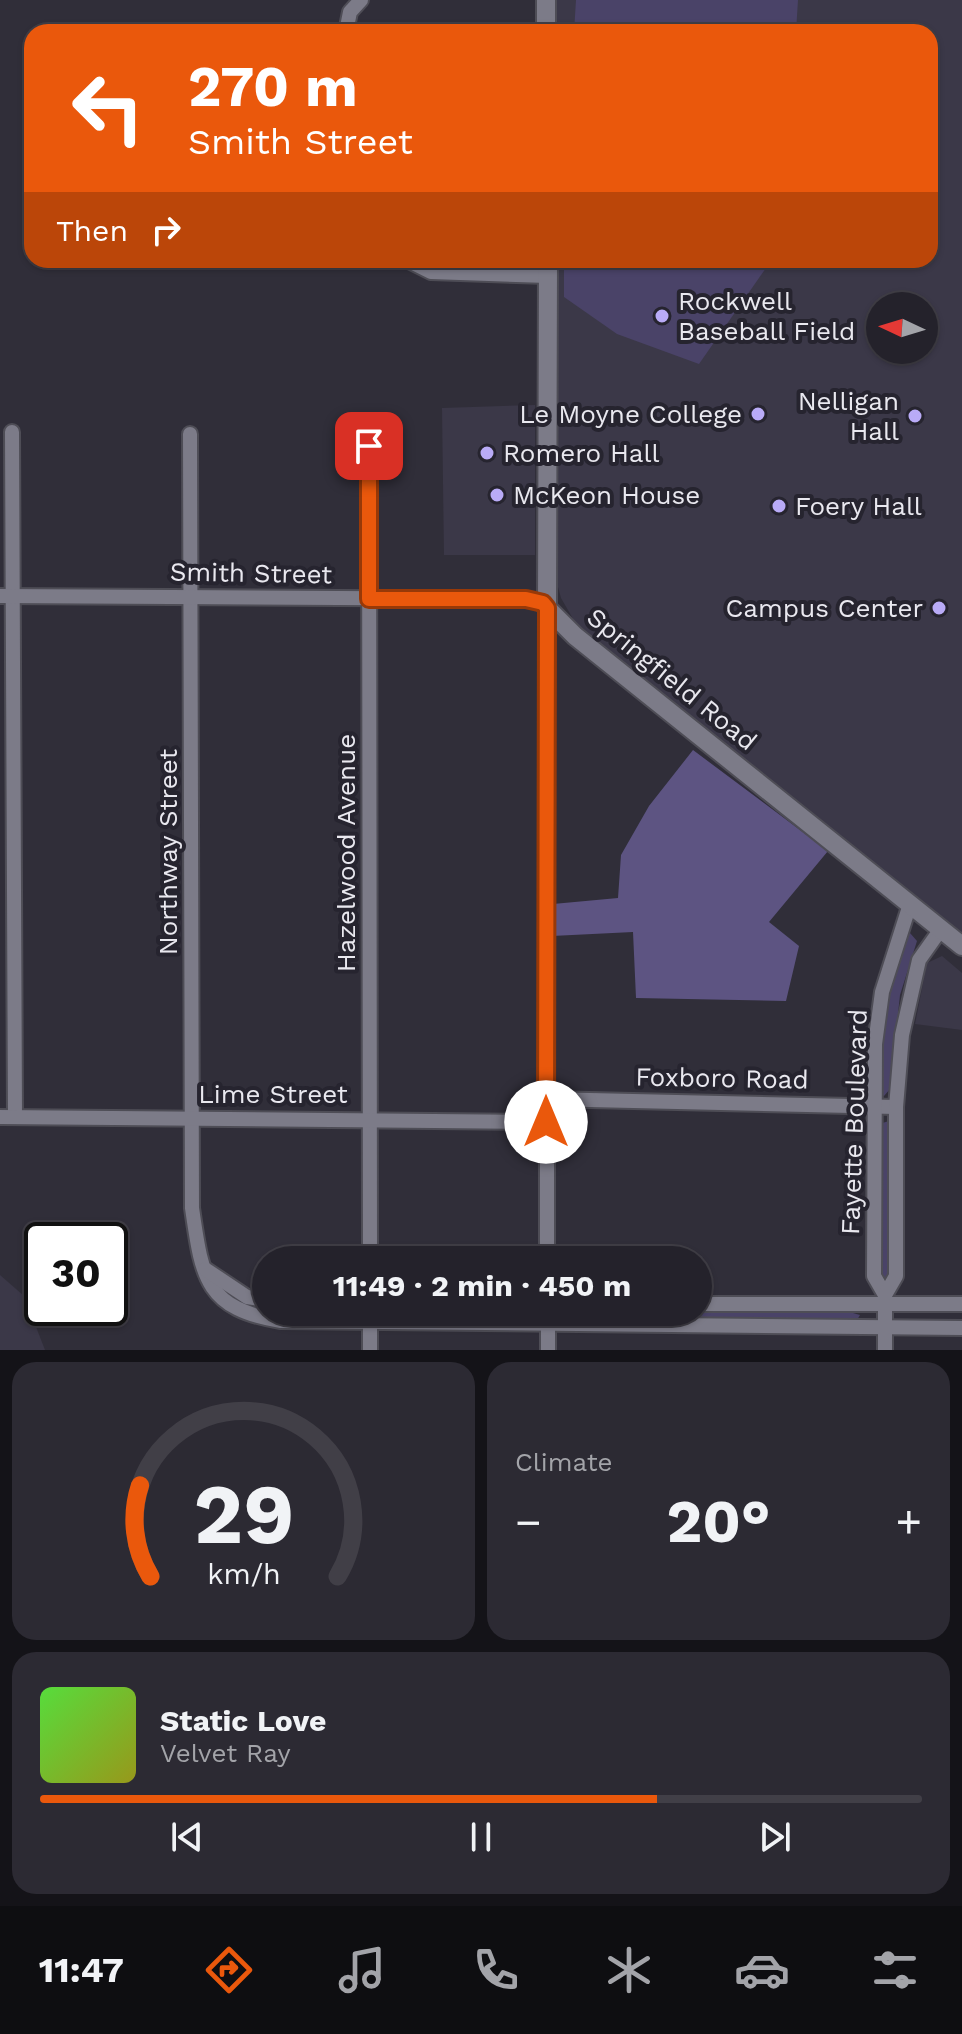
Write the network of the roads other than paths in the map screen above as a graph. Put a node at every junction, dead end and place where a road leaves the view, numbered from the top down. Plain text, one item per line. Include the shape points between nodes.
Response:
1 (361, 0) edge
2 (546, 0) edge
3 (348, 24) edge
4 (546, 24) edge
5 (423, 268) edge
6 (548, 268) edge
7 (12, 432) dead end
8 (190, 434) dead end
9 (369, 446) dead end
10 (6, 596) edge
11 (191, 597) junction
12 (369, 599) junction
13 (547, 608) junction
14 (910, 904) junction
15 (941, 929) junction
16 (962, 946) edge
17 (546, 1099) junction
18 (873, 1106) junction
19 (896, 1107) junction
20 (7, 1117) edge
21 (193, 1117) junction
22 (369, 1119) junction
23 (546, 1122) junction
24 (370, 1246) edge
25 (547, 1246) edge
26 (205, 1269) junction
27 (247, 1297) junction
28 (252, 1298) edge
29 (885, 1300) junction
30 (712, 1304) edge
31 (962, 1304) edge
32 (236, 1310) junction
33 (252, 1317) edge
34 (712, 1323) edge
35 (370, 1326) edge
36 (548, 1326) edge
37 (885, 1328) junction
38 (962, 1328) edge
39 (370, 1350) edge
40 (548, 1350) edge
41 (885, 1350) edge

1 - 3 street
2 - 4 street
5 - 6 street
6 - 13 street, Springfield Road
7 - 10 street
8 - 11 street, Northway Street
9 - 12 street, Hazelwood Avenue
10 - 11 street, Smith Street
10 - 20 street
11 - 12 street, Smith Street
11 - 21 street, Northway Street
12 - 13 street, Smith Street via 526,599
12 - 22 street, Hazelwood Avenue
13 - 14 street, Springfield Road via 575,636
13 - 17 street
14 - 15 street, Springfield Road
14 - 18 street, Fayette Boulevard via 882,992
15 - 16 street, Springfield Road
15 - 19 street, Fayette Boulevard via 919,960 912,982
17 - 18 street, Foxboro Road
17 - 23 street
18 - 19 street, Foxboro Road
18 - 29 street, Fayette Boulevard via 874,1276
19 - 29 street, Fayette Boulevard via 896,1276
20 - 21 street, Lime Street
21 - 22 street, Lime Street
21 - 26 street, Northway Street via 192,1208
22 - 23 street, Lime Street
22 - 24 street, Hazelwood Avenue
23 - 25 street
26 - 27 street
26 - 32 street via 207,1285
27 - 28 street
27 - 32 street
29 - 30 street
29 - 31 street
29 - 37 street, Fayette Boulevard
32 - 33 street
34 - 37 street
35 - 39 street
36 - 40 street
37 - 38 street
37 - 41 street, Fayette Boulevard

